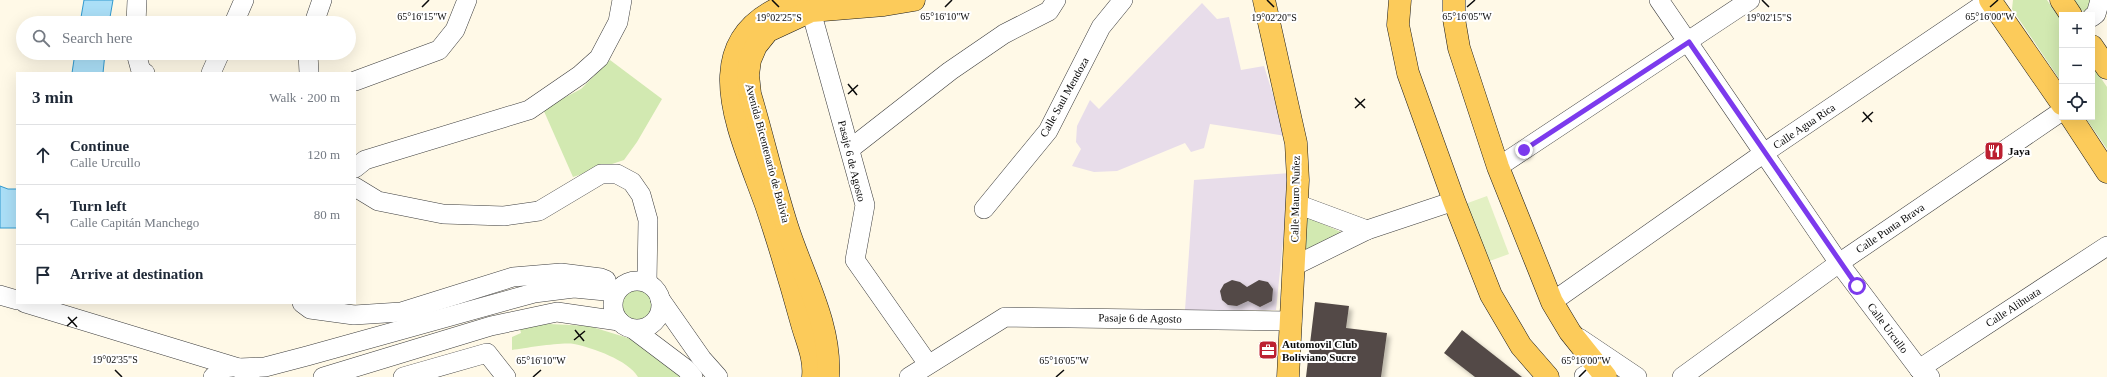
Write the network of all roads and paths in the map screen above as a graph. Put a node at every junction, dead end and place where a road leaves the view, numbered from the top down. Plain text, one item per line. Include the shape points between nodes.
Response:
1 (137, 0) edge
2 (244, 0) edge
3 (322, 0) edge
4 (466, 0) edge
5 (622, 0) edge
6 (914, 0) edge
7 (1056, 0) edge
8 (1123, 0) edge
9 (1264, 0) edge
10 (1400, 0) edge
11 (1454, 0) edge
12 (1659, 0) edge
13 (1750, 0) edge
14 (2061, 0) edge
15 (2100, 0) edge
16 (1986, 1) edge
17 (805, 5) edge
18 (2069, 12) edge
19 (2095, 15) edge
20 (136, 16) edge
21 (237, 16) edge
22 (316, 16) edge
23 (1689, 42) junction
24 (2093, 48) edge
25 (138, 60) edge
26 (217, 60) edge
27 (308, 60) edge
28 (2107, 68) edge
29 (143, 72) edge
30 (211, 72) edge
31 (309, 72) edge
32 (356, 81) edge
33 (2059, 100) edge
34 (2059, 113) edge
35 (2073, 120) edge
36 (850, 149) junction
37 (1764, 153) junction
38 (1498, 166) junction
39 (356, 167) edge
40 (2107, 172) edge
41 (356, 188) edge
42 (1454, 201) junction
43 (1296, 204) junction
44 (984, 209) dead end
45 (1367, 230) junction
46 (2107, 246) edge
47 (1839, 263) junction
48 (1294, 266) junction
49 (647, 282) junction
50 (618, 289) junction
51 (0, 295) edge
52 (660, 299) junction
53 (16, 300) edge
54 (1552, 302) junction
55 (28, 304) edge
56 (303, 304) edge
57 (1292, 321) junction
58 (626, 325) junction
59 (1570, 332) junction
60 (928, 364) junction
61 (241, 371) edge
62 (1599, 371) edge
63 (1924, 373) edge
64 (213, 377) edge
65 (323, 377) edge
66 (403, 377) edge
67 (506, 377) edge
68 (693, 377) edge
69 (718, 377) edge
70 (813, 377) edge
71 (828, 377) edge
72 (908, 377) edge
73 (1288, 377) edge
74 (1548, 377) edge
75 (1638, 377) edge
76 (1682, 377) edge

1 - 20 street
2 - 21 street
3 - 22 street
4 - 32 street via 455,30 439,50
5 - 39 street via 618,22 599,58 580,75 529,110 364,160
6 - 17 main road, Avenida Bicentenario de Bolivia via 884,5
7 - 36 street via 1048,11 1004,34 950,71
8 - 44 street, Calle Saul Mendoza via 1101,27 1048,131
9 - 43 main road, Calle Mauro Nuñez via 1296,143
10 - 42 main road via 1398,25 1408,73
11 - 38 main road via 1459,48
12 - 23 street, Calle Urcullo
13 - 23 street
14 - 18 main road
15 - 19 street
16 - 33 main road
16 - 37 street, Calle Agua Rica
17 - 36 street, Pasaje 6 de Agosto
17 - 70 main road, Avenida Bicentenario de Bolivia via 766,13 755,22 734,54 730,89 744,149 765,205 811,354
17 - 71 main road, Avenida Bicentenario de Bolivia via 768,31 756,46 750,60 748,75 750,94 787,226 825,339
23 - 37 street, Calle Urcullo
23 - 38 street
24 - 28 main road
25 - 29 street
26 - 30 street
27 - 31 street
34 - 47 street, Calle Punta Brava
35 - 40 main road
36 - 60 street, Pasaje 6 de Agosto via 865,205 855,260
37 - 47 street, Calle Urcullo
37 - 54 street, Calle Agua Rica
38 - 54 main road
41 - 49 street via 378,201 444,214 504,216 538,211 601,174 617,174 632,182 641,195 648,220
42 - 45 street
42 - 74 main road via 1491,295 1521,346
43 - 45 street
43 - 48 main road, Calle Mauro Nuñez
45 - 48 street
46 - 63 street, Calle Alihuata
47 - 63 street, Calle Urcullo
47 - 76 street, Calle Punta Brava
48 - 57 main road, Calle Mauro Nuñez
49 - 50 street via 633,281
49 - 52 street via 653,286
50 - 56 street via 601,278 561,273 513,277 401,312 354,315 310,309
50 - 58 street via 612,307
50 - 61 street via 574,288 534,293 307,356
51 - 53 street
52 - 58 street via 659,314 654,321 641,329
52 - 69 street via 702,359
54 - 59 main road
55 - 61 street
57 - 60 street, Pasaje 6 de Agosto via 1005,317
57 - 73 main road, Calle Mauro Nuñez
58 - 65 street via 557,312 491,326
58 - 68 street via 686,368
59 - 62 main road
59 - 62 street
60 - 72 street, Pasaje 6 de Agosto
61 - 64 street via 224,368
62 - 75 street
66 - 67 street via 487,352

